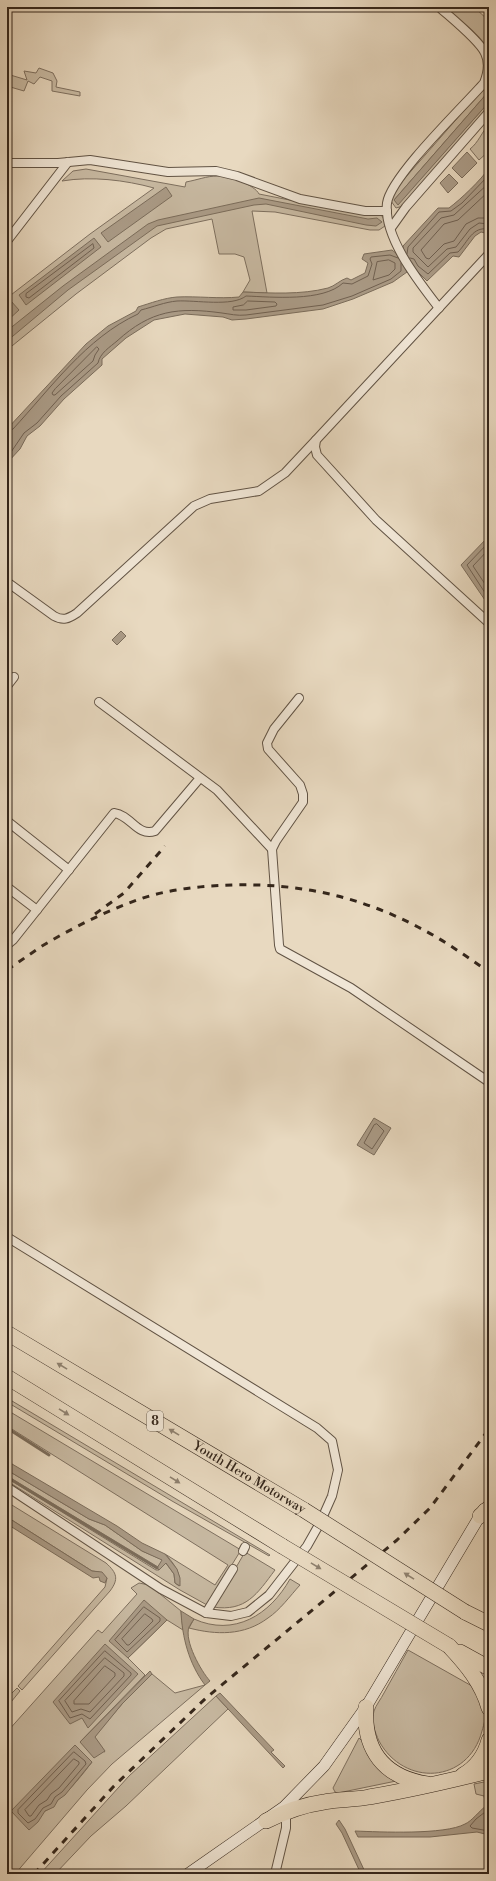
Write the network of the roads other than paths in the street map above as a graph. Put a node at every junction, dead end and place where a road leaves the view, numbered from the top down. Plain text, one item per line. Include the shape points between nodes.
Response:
1 (439, 7) edge
2 (489, 112) edge
3 (68, 162) junction
4 (7, 163) edge
5 (387, 210) junction
6 (391, 228) junction
7 (7, 241) edge
8 (489, 254) edge
9 (439, 308) junction
10 (316, 440) junction
11 (7, 582) edge
12 (489, 624) edge
13 (14, 677) dead end
14 (7, 686) edge
15 (299, 698) dead end
16 (99, 702) dead end
17 (200, 778) junction
18 (7, 822) edge
19 (272, 849) junction
20 (69, 870) junction
21 (7, 887) edge
22 (37, 910) junction
23 (7, 945) edge
24 (489, 1082) edge
25 (7, 1237) edge
26 (7, 1333) edge
27 (7, 1377) edge
28 (7, 1487) edge
29 (489, 1501) edge
30 (484, 1512) edge
31 (233, 1569) dead end
32 (465, 1612) junction
33 (206, 1613) junction
34 (489, 1620) edge
35 (489, 1624) edge
36 (449, 1646) junction
37 (489, 1668) edge
38 (366, 1707) junction
39 (489, 1708) edge
40 (489, 1740) edge
41 (489, 1771) edge
42 (442, 1784) junction
43 (286, 1812) junction
44 (266, 1821) junction
45 (188, 1874) edge
46 (275, 1874) edge

1 - 5 street via 468,32 485,53 488,70 484,83 402,173 390,191
2 - 6 street via 406,207
3 - 4 street
3 - 5 street via 90,160 168,172 216,171 300,198 365,211
3 - 7 street
5 - 6 street
6 - 9 street via 409,266
8 - 9 street
9 - 10 street
10 - 11 street via 285,473 259,492 210,499 194,506 76,614 67,619 54,616
10 - 12 street via 318,456 376,520
13 - 14 street
15 - 19 street via 266,743 268,749 300,785 303,794 303,802
16 - 17 street
17 - 19 street via 217,790
17 - 20 street via 154,831 147,834 121,814 114,813
18 - 20 street
19 - 24 street via 277,939 280,949 351,988
20 - 22 street
21 - 22 street
22 - 23 street
25 - 33 street via 318,1428 332,1442 338,1470 332,1496 303,1552 269,1595 248,1612 230,1616
32 -> 26 highway, Youth Hero Motorway / 8, bridge via 304,1510
27 -> 36 highway, bridge
28 - 33 street via 161,1589
29 - 30 main road
30 - 38 main road
31 - 33 street
32 - 34 highway
32 - 35 highway, Youth Hero Motorway / 8
36 - 37 highway
36 - 39 highway via 474,1675
38 - 42 highway via 365,1722 370,1746 386,1766 406,1779
38 - 44 main road via 324,1766 300,1792
40 - 42 highway via 481,1760 470,1770
41 - 42 highway
42 - 43 highway via 368,1798 324,1802
43 - 44 highway
43 - 46 street via 286,1828
44 - 45 main road

